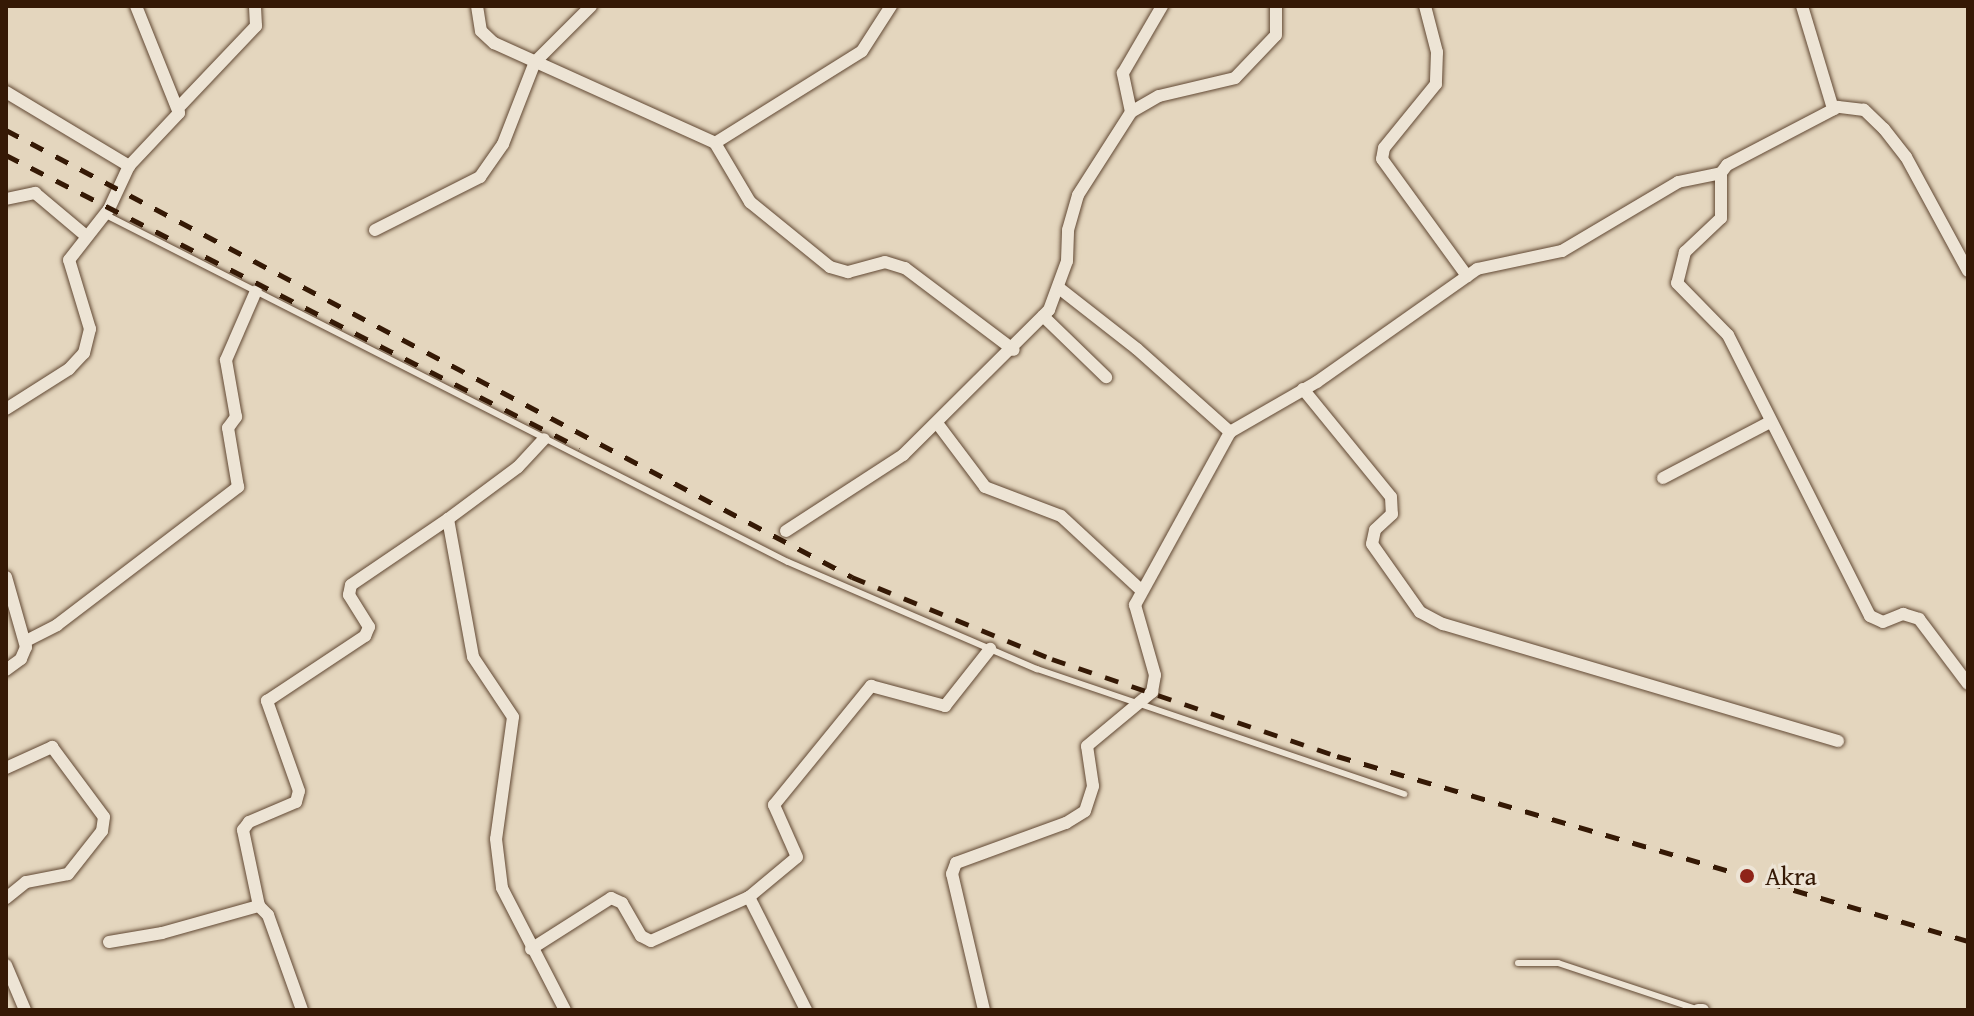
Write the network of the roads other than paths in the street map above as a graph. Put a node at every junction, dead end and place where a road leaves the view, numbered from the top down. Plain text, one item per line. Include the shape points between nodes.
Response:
1 (136, 6) edge
2 (255, 6) edge
3 (477, 6) edge
4 (591, 6) edge
5 (891, 6) edge
6 (1162, 6) edge
7 (1276, 6) edge
8 (1425, 6) edge
9 (1802, 6) edge
10 (535, 62) junction
11 (6, 92) edge
12 (179, 107) junction
13 (1833, 109) junction
14 (1131, 112) junction
15 (715, 143) junction
16 (129, 166) junction
17 (1721, 173) junction
18 (6, 199) edge
19 (104, 214) junction
20 (375, 230) dead end
21 (86, 236) junction
22 (1968, 271) edge
23 (1467, 276) junction
24 (1059, 288) junction
25 (256, 291) junction
26 (1043, 316) junction
27 (1014, 350) junction
28 (1106, 377) dead end
29 (1303, 389) junction
30 (6, 409) edge
31 (1770, 422) junction
32 (937, 423) junction
33 (1230, 432) junction
34 (544, 439) junction
35 (1663, 478) dead end
36 (448, 519) junction
37 (786, 531) dead end
38 (6, 577) edge
39 (1141, 590) junction
40 (26, 641) junction
41 (990, 649) junction
42 (6, 670) edge
43 (1968, 684) edge
44 (1136, 705) junction
45 (1838, 741) dead end
46 (6, 768) edge
47 (1404, 794) dead end
48 (749, 897) junction
49 (6, 898) edge
50 (259, 906) junction
51 (109, 942) dead end
52 (531, 949) junction
53 (1518, 963) dead end
54 (6, 965) edge
55 (25, 1010) edge
56 (302, 1010) edge
57 (565, 1010) edge
58 (806, 1010) edge
59 (984, 1010) edge
60 (1700, 1010) edge

1 - 12 street
2 - 12 street via 256,26
3 - 10 street via 486,38
4 - 10 street
5 - 15 street via 862,51
6 - 14 street via 1123,73
7 - 14 street via 1276,35 1235,78 1159,96
8 - 23 street via 1437,52 1436,84 1384,148 1382,159
9 - 13 street
10 - 15 street
10 - 20 street via 503,144 480,177
11 - 16 street
12 - 16 street via 173,123
13 - 17 street
13 - 22 street via 1864,110 1884,129 1906,157
14 - 24 street via 1078,195
15 - 27 street via 750,202 830,267 848,272 885,262 905,268
16 - 19 street
17 - 23 street via 1678,182 1562,251
17 - 31 street via 1721,218 1685,252 1677,283 1728,335
18 - 21 street via 35,193
19 - 21 street
19 - 25 lane
21 - 30 street via 69,260 90,329 84,353 69,369
23 - 29 street
24 - 26 street
24 - 33 street
25 - 34 lane
25 - 40 street via 226,360 236,417 228,428 238,487 57,625
26 - 27 street
26 - 28 street
27 - 32 street
29 - 33 street
29 - 45 street via 1391,497 1392,514 1375,530 1372,544 1420,612 1443,624
31 - 35 street
31 - 43 street via 1870,616 1883,622 1903,614 1919,619
32 - 37 street via 845,496
32 - 39 street via 985,487 1061,516
33 - 39 street
34 - 36 street via 518,467
34 - 41 lane via 788,562
36 - 50 street via 351,585 349,595 369,632 267,701 299,791 296,802 249,822 243,830
36 - 52 street via 473,657 513,717 497,867 506,900
38 - 40 street
39 - 44 street via 1135,605 1137,627 1155,675 1152,692
40 - 42 street via 21,659
41 - 44 lane
41 - 48 street via 945,706 871,686 774,805 797,857
44 - 47 lane
44 - 59 street via 1087,746 1093,786 1085,811 1066,823 956,863 952,874
46 - 49 street via 52,747 104,817 102,831 68,874 26,882
48 - 52 street via 651,941 641,936 622,903 611,898
48 - 58 street
50 - 51 street
50 - 56 street via 268,915
52 - 57 street
53 - 60 lane via 1558,963
54 - 55 street

